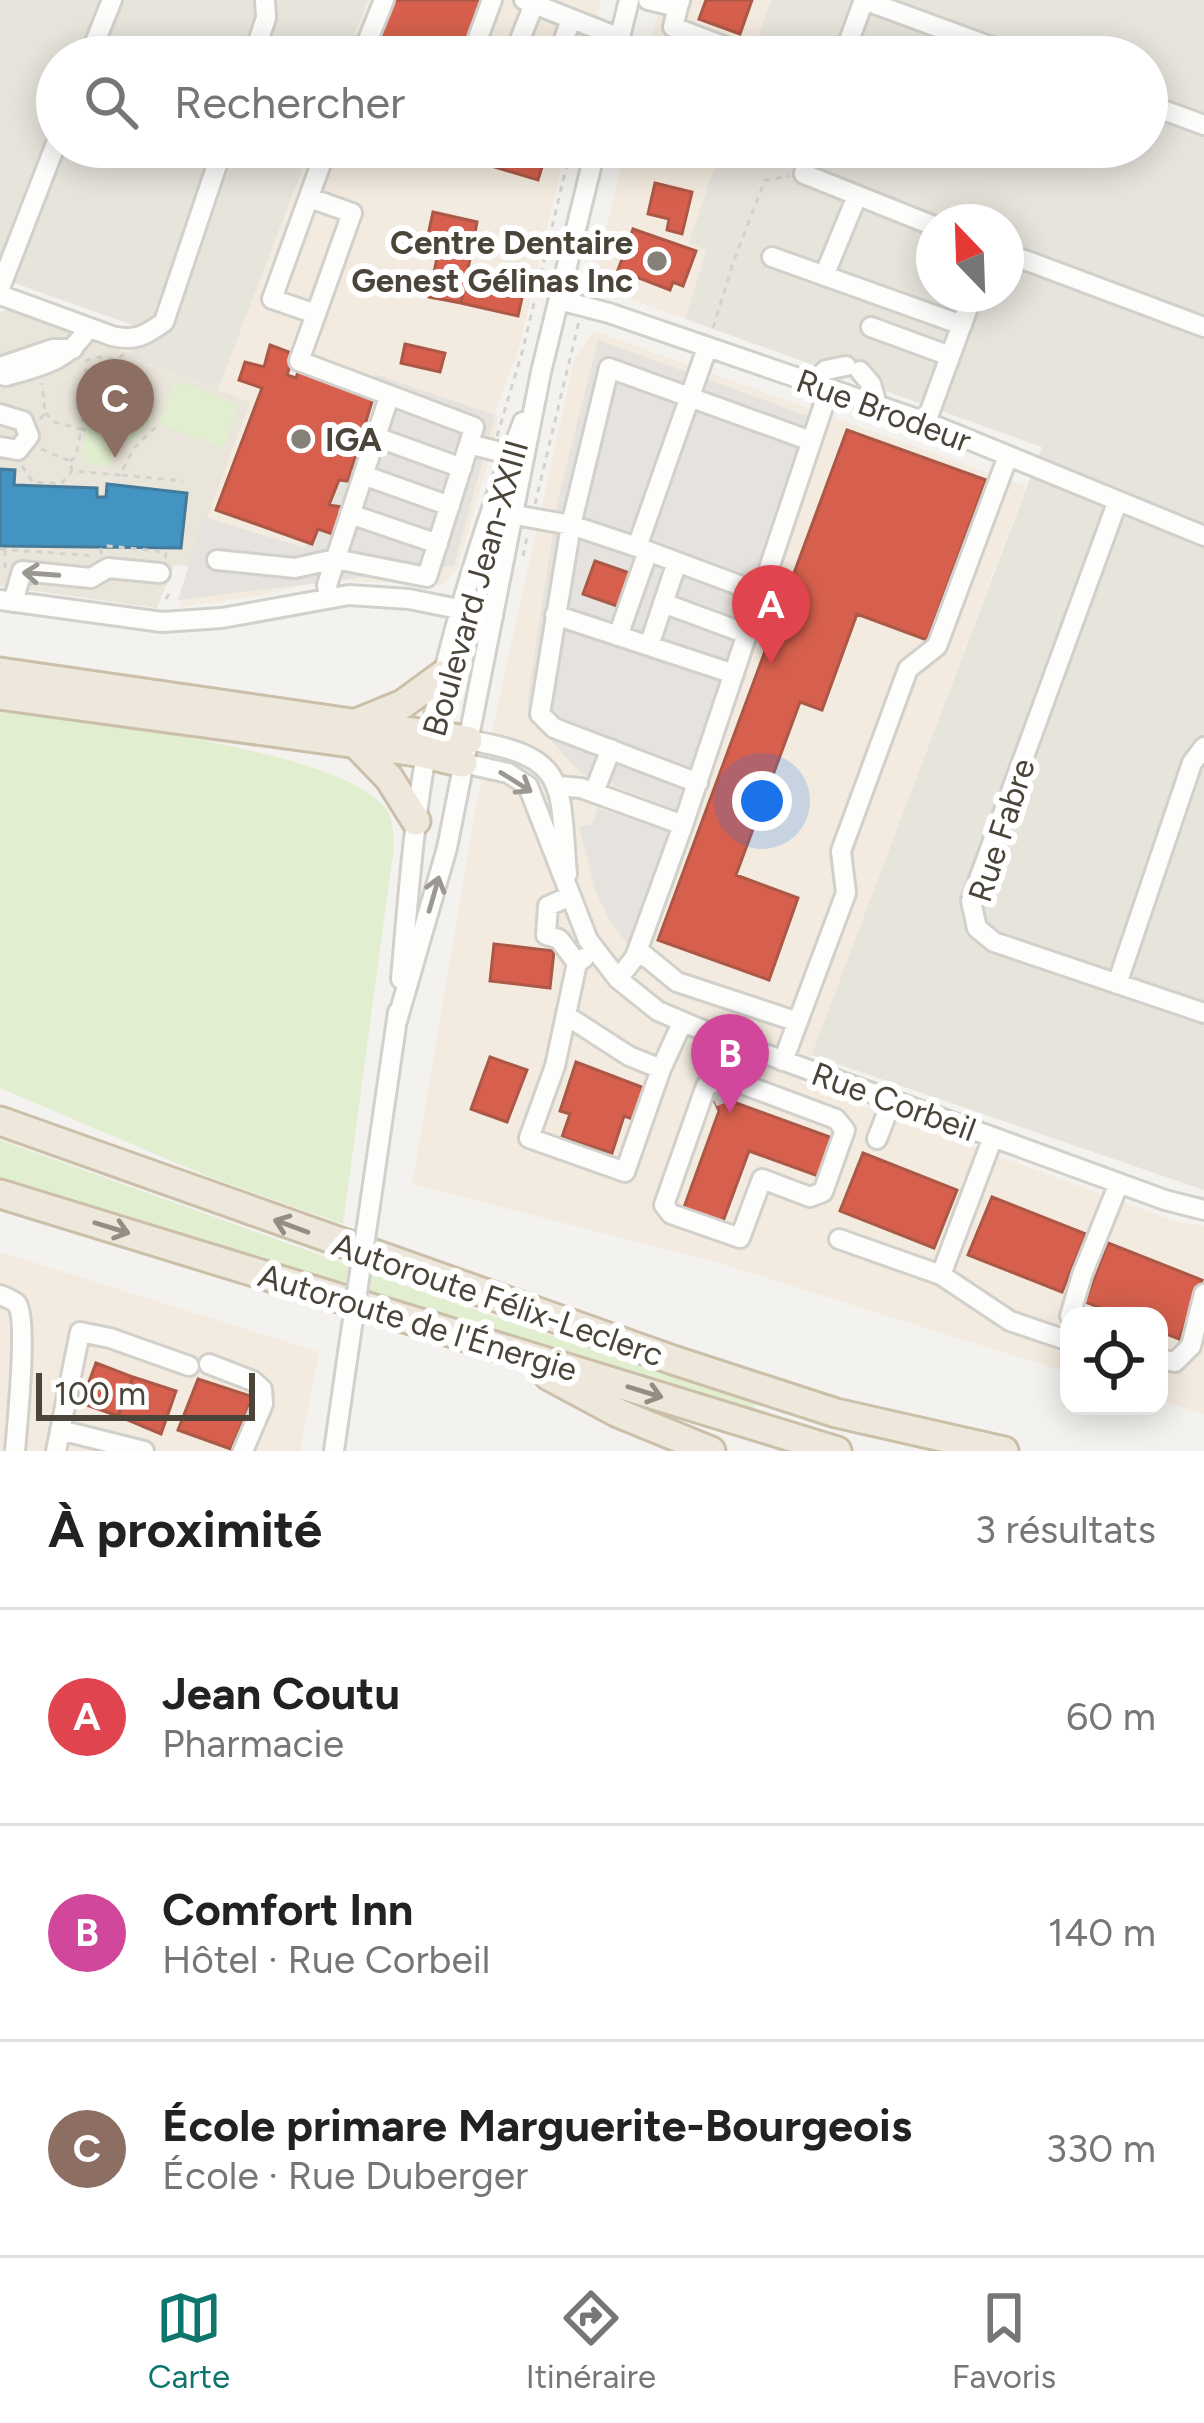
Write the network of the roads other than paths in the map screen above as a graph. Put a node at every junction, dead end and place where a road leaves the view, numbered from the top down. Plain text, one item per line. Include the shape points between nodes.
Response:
1 (112, 0) edge
2 (265, 0) edge
3 (384, 0) edge
4 (492, 0) edge
5 (629, 0) edge
6 (648, 0) edge
7 (864, 0) edge
8 (529, 2) edge
9 (679, 4) edge
10 (571, 19) junction
11 (97, 36) edge
12 (260, 36) edge
13 (369, 36) edge
14 (479, 36) edge
15 (519, 36) edge
16 (565, 36) edge
17 (599, 36) edge
18 (621, 36) edge
19 (697, 36) edge
20 (851, 36) edge
21 (962, 36) edge
22 (1168, 112) edge
23 (1204, 125) edge
24 (47, 168) edge
25 (216, 168) edge
26 (320, 168) edge
27 (591, 168) edge
28 (805, 168) edge
29 (857, 196) junction
30 (310, 198) junction
31 (916, 219) edge
32 (772, 257) dead end
33 (1024, 260) edge
34 (824, 276) junction
35 (0, 291) edge
36 (559, 300) junction
37 (967, 312) edge
38 (316, 314) junction
39 (962, 325) junction
40 (871, 327) dead end
41 (1204, 327) edge
42 (88, 328) junction
43 (707, 348) junction
44 (950, 356) junction
45 (0, 371) edge
46 (821, 386) junction
47 (389, 397) junction
48 (690, 397) junction
49 (877, 406) junction
50 (0, 414) edge
51 (926, 422) junction
52 (376, 437) junction
53 (811, 441) junction
54 (470, 444) junction
55 (0, 447) edge
56 (1009, 456) junction
57 (518, 457) junction
58 (462, 468) junction
59 (363, 475) junction
60 (1117, 503) junction
61 (450, 506) junction
62 (350, 514) junction
63 (515, 515) junction
64 (571, 525) junction
65 (1204, 536) edge
66 (438, 544) junction
67 (642, 549) junction
68 (335, 559) junction
69 (217, 560) dead end
70 (677, 562) junction
71 (160, 573) dead end
72 (93, 578) junction
73 (760, 593) junction
74 (168, 596) dead end
75 (328, 598) junction
76 (6, 601) edge
77 (663, 603) junction
78 (461, 609) junction
79 (89, 615) junction
80 (555, 615) junction
81 (493, 616) junction
82 (166, 622) junction
83 (747, 634) junction
84 (618, 636) junction
85 (649, 646) junction
86 (0, 672) edge
87 (444, 674) junction
88 (734, 674) junction
89 (0, 694) edge
90 (357, 734) junction
91 (429, 744) junction
92 (1204, 747) edge
93 (611, 749) junction
94 (466, 751) junction
95 (698, 783) junction
96 (557, 786) junction
97 (594, 792) junction
98 (416, 821) junction
99 (682, 825) junction
100 (568, 897) junction
101 (595, 950) junction
102 (638, 950) junction
103 (577, 963) junction
104 (618, 979) junction
105 (1117, 984) junction
106 (1204, 1013) edge
107 (568, 1016) junction
108 (398, 1021) junction
109 (798, 1022) junction
110 (682, 1023) junction
111 (750, 1048) junction
112 (783, 1061) junction
113 (661, 1069) junction
114 (721, 1092) junction
115 (892, 1100) junction
116 (0, 1121) edge
117 (992, 1137) junction
118 (877, 1139) dead end
119 (1119, 1183) junction
120 (0, 1194) edge
121 (1204, 1210) edge
122 (839, 1239) dead end
123 (941, 1275) junction
124 (1204, 1294) edge
125 (0, 1295) edge
126 (1074, 1307) edge
127 (1060, 1328) edge
128 (493, 1345) junction
129 (1168, 1361) edge
130 (836, 1413) junction
131 (60, 1430) junction
132 (15, 1451) edge
133 (56, 1451) edge
134 (144, 1451) edge
135 (243, 1451) edge
136 (334, 1451) edge
137 (711, 1451) edge
138 (837, 1451) edge
139 (955, 1451) edge
140 (1004, 1451) edge

1 - 11 street
2 - 12 street
3 - 13 street
4 - 14 street
5 - 18 street
6 - 9 street
7 - 20 street
7 - 21 street
8 - 10 street
8 - 15 street
9 - 19 street via 674,27
10 - 16 street
10 - 17 street
22 - 23 street
24 - 35 street
25 - 42 street via 164,322 127,340
26 - 30 street
27 - 36 street, Boulevard Jean-XXIII
28 - 29 street
29 - 31 street
29 - 34 street
30 - 38 street via 352,213
30 - 38 street via 272,299
32 - 34 street
33 - 41 street
34 - 39 street
35 - 42 street
36 - 43 street, Rue Brodeur
36 - 57 street, Boulevard Jean-XXIII
37 - 39 street
38 - 47 street via 299,361
39 - 44 street
40 - 44 street
42 - 45 street via 78,356 53,349
43 - 46 street, Rue Brodeur
43 - 48 street
44 - 51 street
46 - 49 street, Rue Brodeur
46 - 49 street via 826,370 853,369 871,384
46 - 53 street
47 - 52 street
47 - 54 street via 474,427
48 - 53 street
48 - 64 street via 609,368
48 - 67 street
49 - 51 street, Rue Brodeur
50 - 55 street via 23,421 29,436 18,450
51 - 56 street, Rue Brodeur
52 - 58 street
52 - 59 street
53 - 73 street
54 - 57 street
54 - 58 street
56 - 60 street, Rue Brodeur
56 - 109 street via 937,646 908,669 900,689 841,851 846,893
57 - 63 street, Boulevard Jean-XXIII
57 - 78 street, Boulevard Jean-XXIII
58 - 61 street
59 - 61 street
59 - 62 street
60 - 65 street, Rue Brodeur
60 - 105 street, Rue Fabre via 971,902 977,928 994,942
61 - 66 street
62 - 66 street
62 - 68 street
63 - 64 street
63 - 81 street, Boulevard Jean-XXIII
64 - 67 street
64 - 80 street
66 - 68 street via 427,577
67 - 70 street
67 - 84 street
68 - 69 street via 295,568
68 - 75 street
70 - 73 street
70 - 77 street
71 - 72 street via 107,568
72 -> 76 street via 22,571
72 - 79 street
73 - 83 street
74 - 82 street
75 - 78 street
75 - 82 street
76 - 79 street
77 - 83 street
77 - 85 street
78 - 81 street
78 - 87 street, Boulevard Jean-XXIII
79 - 82 street
80 - 84 street
80 - 93 street via 540,715
81 - 94 street, Boulevard Jean-XXIII
83 - 88 street
84 - 85 street
85 - 88 street
86 - 90 highway
87 - 90 highway
87 - 91 street, Boulevard Jean-XXIII
88 - 95 street
89 - 90 highway
90 - 91 highway
90 - 98 highway
91 - 94 highway
91 - 98 street, Boulevard Jean-XXIII
92 - 105 street
93 - 95 street
93 - 97 street
94 - 96 street via 530,754
94 -> 100 street, Rue Corbeil via 532,791
108 -> 94 street, Boulevard Jean-XXIII
95 - 99 street
96 - 97 street
96 - 100 street, Rue Corbeil
97 - 99 street
98 - 108 street, Boulevard Jean-XXIII
99 - 102 street
100 - 101 street, Rue Corbeil
100 - 103 street via 548,906 546,935
101 - 103 street
101 - 104 street, Rue Corbeil
102 - 104 street
102 - 109 street via 676,982
103 - 107 street
104 - 110 street, Rue Corbeil
105 - 106 street, Rue Fabre
107 - 113 street
107 - 113 street via 529,1138 625,1172
108 - 136 street, Boulevard Jean-XXIII, bridge
109 - 112 street
110 - 111 street, Rue Corbeil
110 - 113 street
111 - 112 street, Rue Corbeil
111 - 114 street
112 - 115 street, Rue Corbeil
114 - 114 street via 836,1119 845,1130 823,1192 810,1197 762,1180 740,1238 664,1205
115 - 117 street, Rue Corbeil
115 - 118 street
130 -> 116 highway, Autoroute Félix-Leclerc
117 - 119 street, Rue Corbeil
117 - 123 street
119 - 121 street, Rue Corbeil
119 - 126 street
120 -> 128 highway, Autoroute de l'Énergie
122 - 123 street
123 - 127 street via 1010,1321
124 - 129 street via 1185,1355
125 - 132 street via 20,1311
128 - 137 highway, Autoroute Félix-Leclerc via 618,1413
128 -> 138 highway, Autoroute de l'Énergie
130 - 139 highway
130 - 140 highway, Autoroute Félix-Leclerc
131 - 133 street
131 - 134 street
131 - 135 street via 80,1332 258,1383 263,1404

